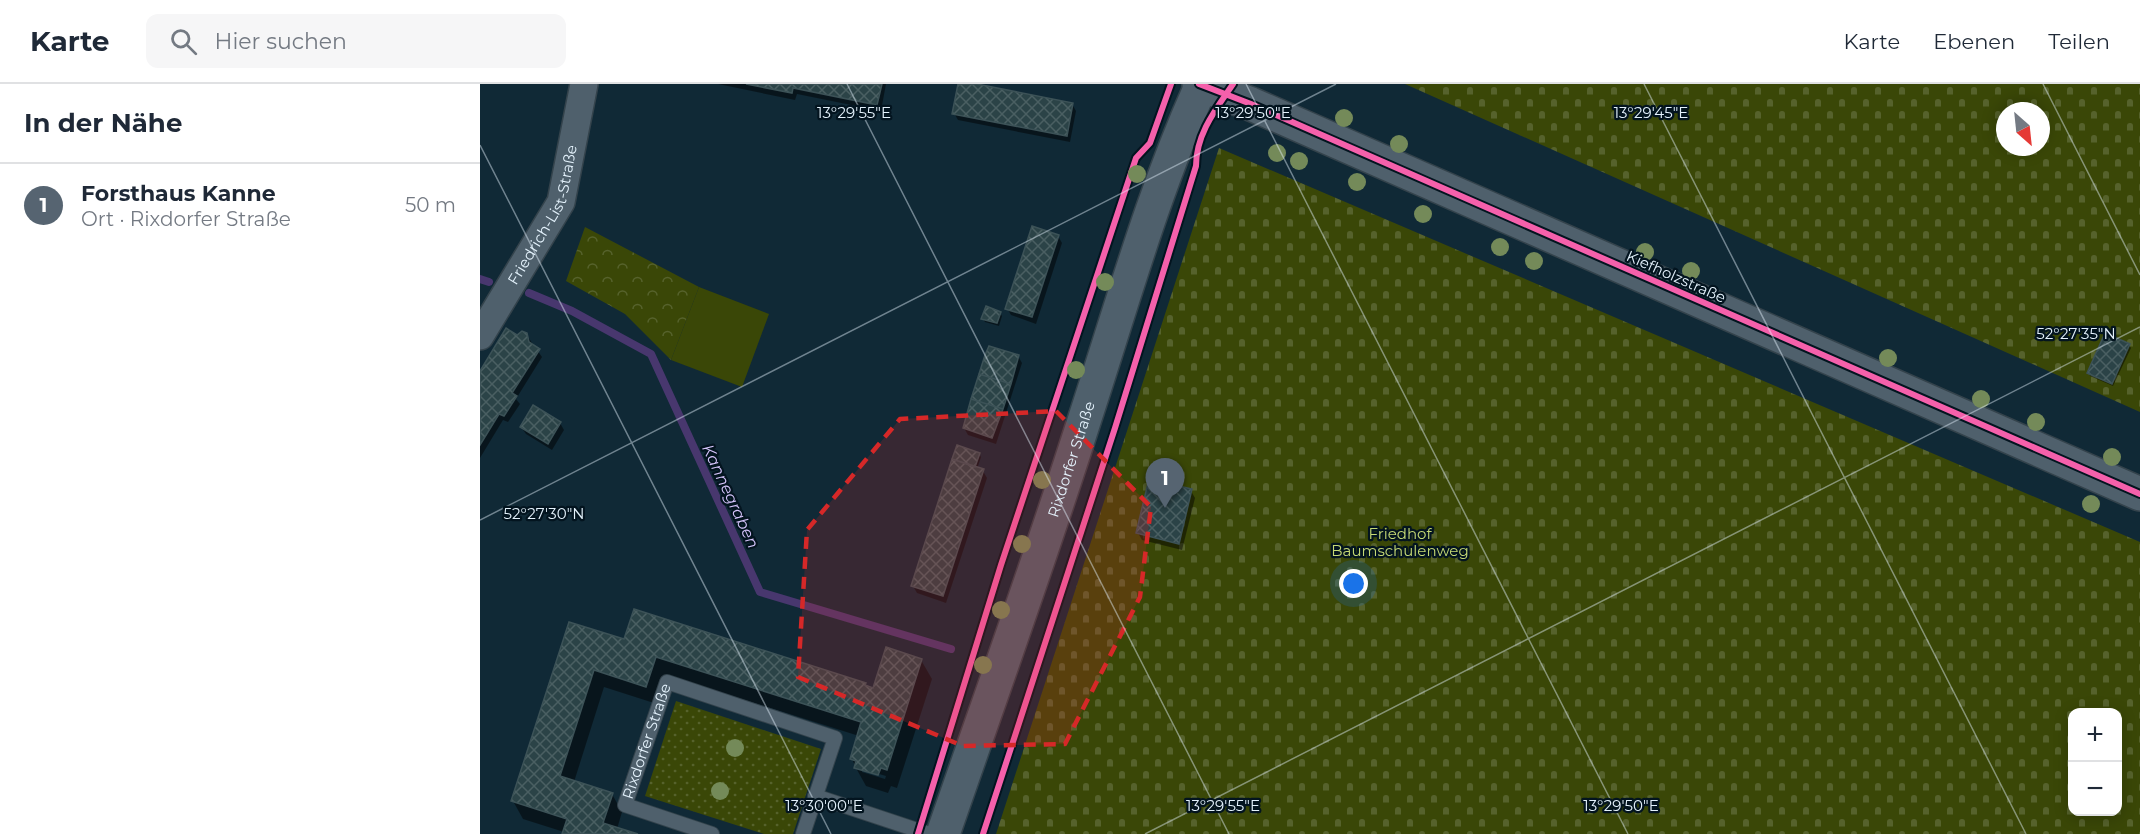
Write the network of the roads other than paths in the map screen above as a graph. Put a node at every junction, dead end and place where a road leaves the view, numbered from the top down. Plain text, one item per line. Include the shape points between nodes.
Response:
1 (584, 84) edge
2 (1201, 84) edge
3 (480, 336) edge
4 (2140, 494) edge
5 (815, 796) junction
6 (712, 834) edge
7 (802, 834) edge
8 (929, 834) edge
9 (943, 834) edge

1 - 3 street, Friedrich-List-Straße via 561,202
2 - 4 street, Kiefholzstraße
2 - 9 street, Rixdorfer Straße via 1169,159 1132,265 1085,418
5 - 6 lane, Rixdorfer Straße via 835,738 667,682 626,805
5 - 7 lane, Rixdorfer Straße
5 - 8 lane

